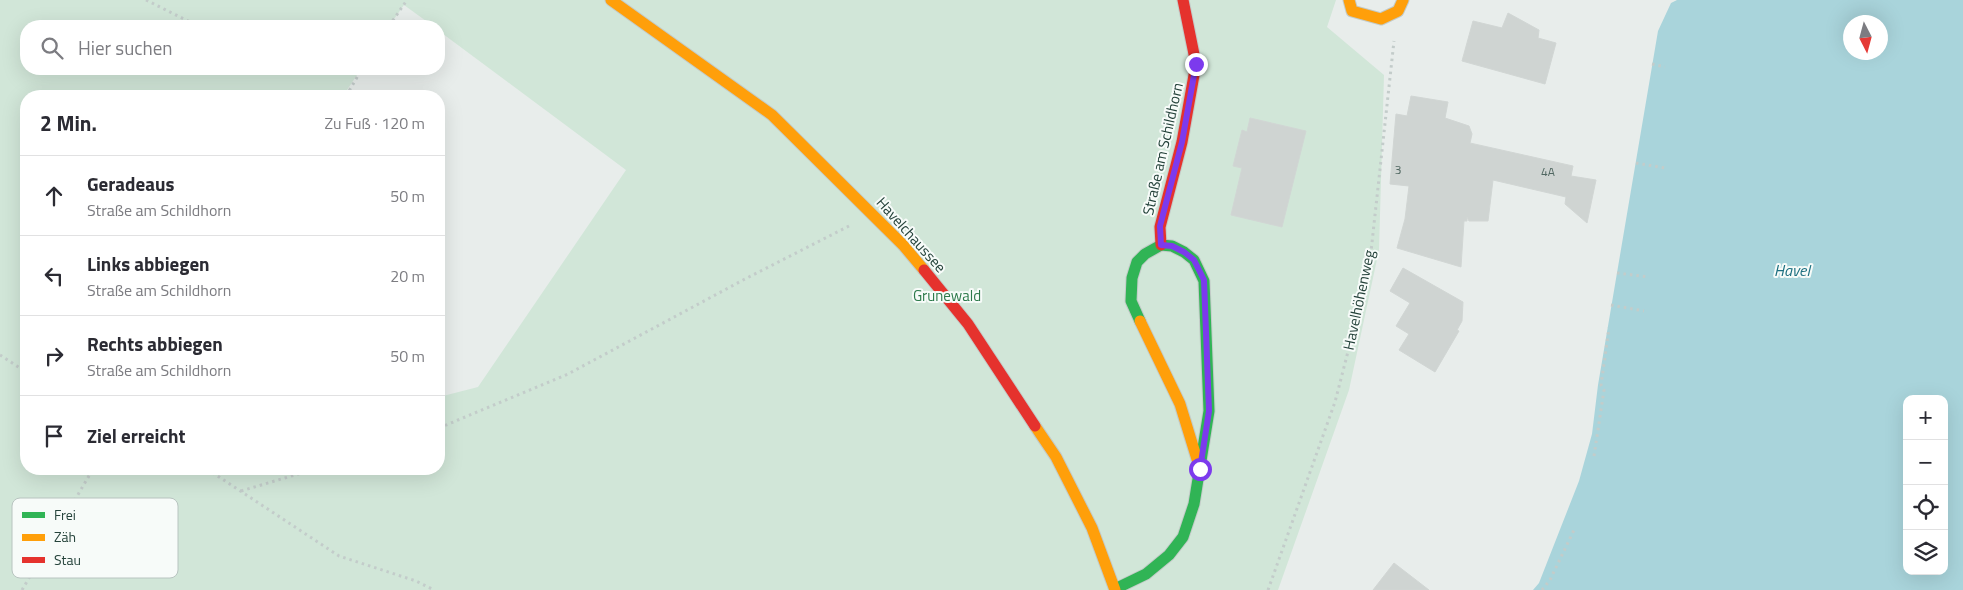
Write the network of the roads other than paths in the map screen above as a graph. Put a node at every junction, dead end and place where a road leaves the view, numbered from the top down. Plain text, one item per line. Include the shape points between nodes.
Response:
1 (611, 0) edge
2 (1183, 0) edge
3 (1349, 0) edge
4 (1400, 5) edge
5 (1161, 245) junction
6 (1200, 469) junction
7 (1115, 590) edge

1 - 7 street, Havelchaussee via 772,115 903,245 968,324 1056,457 1092,528
2 - 5 street, Straße am Schildhorn via 1196,64 1182,142 1160,226
3 - 4 street via 1352,11 1382,19
5 - 6 street via 1172,246 1194,260 1204,280 1209,411
5 - 6 street via 1137,262 1132,278 1132,301 1180,404
6 - 7 street via 1194,504 1183,537 1169,555 1146,574

